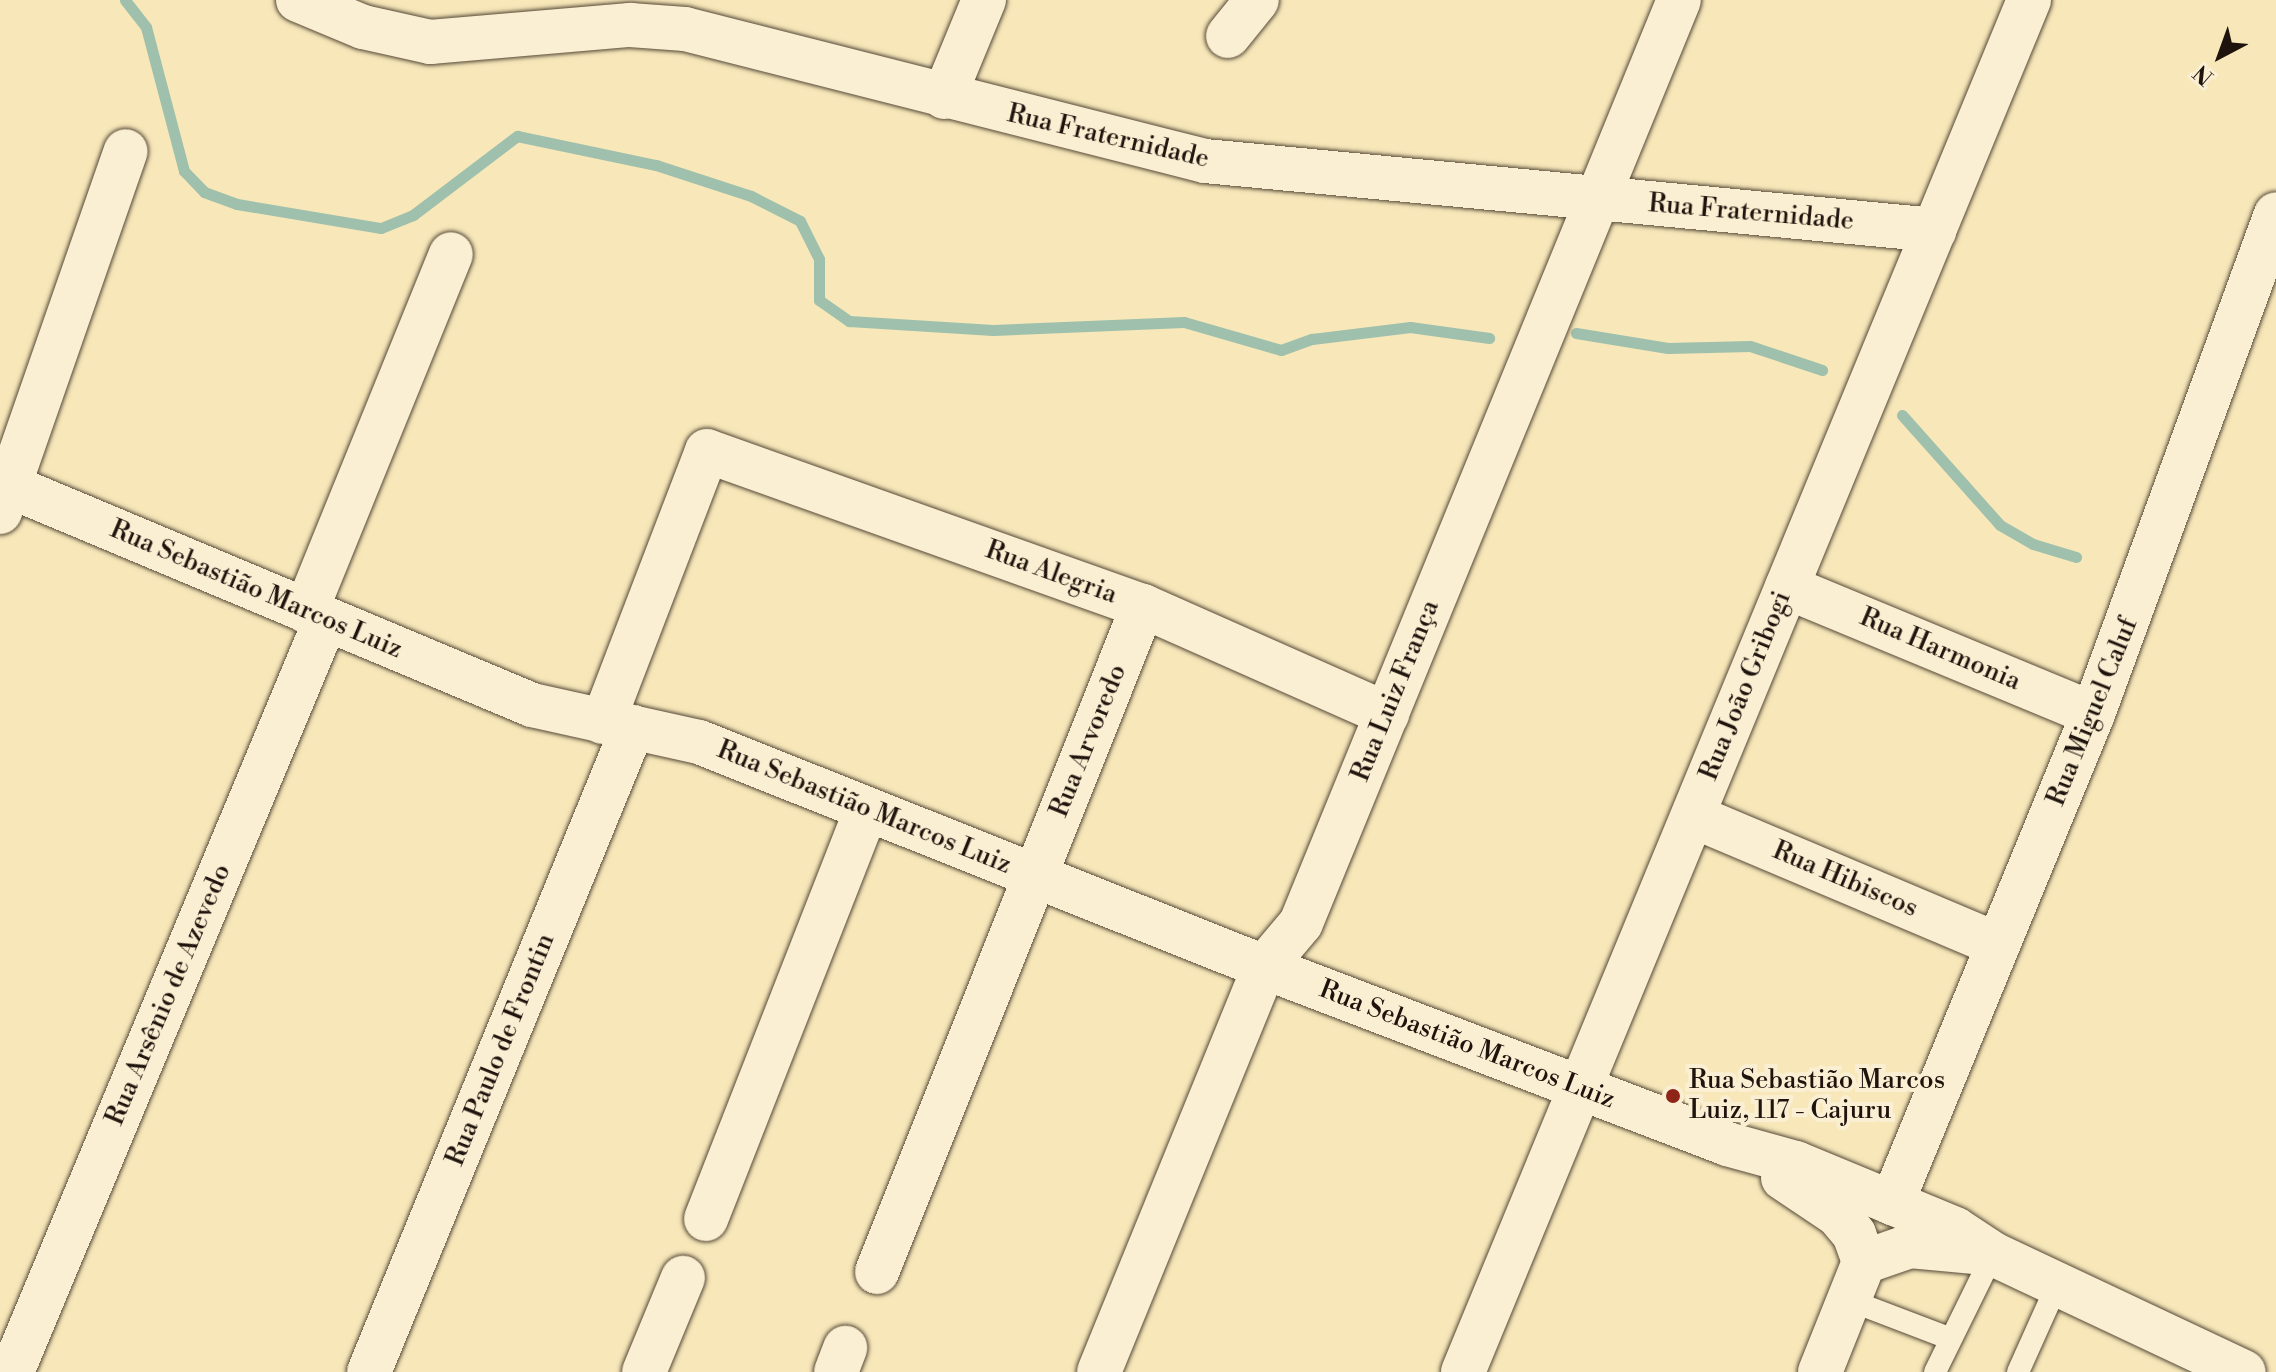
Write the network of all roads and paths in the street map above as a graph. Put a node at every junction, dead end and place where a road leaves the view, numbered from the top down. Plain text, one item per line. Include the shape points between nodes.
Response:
1 (984, 0) edge
2 (1257, 0) edge
3 (1679, 0) edge
4 (2029, 0) edge
5 (316, 3) edge
6 (691, 14) edge
7 (1228, 36) dead end
8 (944, 97) junction
9 (126, 151) dead end
10 (1598, 199) junction
11 (2276, 214) edge
12 (1935, 230) junction
13 (451, 254) dead end
14 (707, 451) joint
15 (3, 494) edge
16 (1787, 587) junction
17 (1143, 606) junction
18 (316, 615) junction
19 (1387, 714) junction
20 (2093, 714) junction
21 (618, 725) junction
22 (867, 809) junction
23 (1693, 816) junction
24 (1035, 876) junction
25 (1998, 945) junction
26 (1264, 967) junction
27 (1580, 1088) junction
28 (1727, 1144) junction
29 (1892, 1203) junction
30 (706, 1219) dead end
31 (1993, 1254) junction
32 (877, 1272) dead end
33 (683, 1278) dead end
34 (1857, 1281) junction
35 (2058, 1283) junction
36 (1951, 1339) junction
37 (12, 1372) edge
38 (369, 1372) edge
39 (644, 1372) edge
40 (1099, 1372) edge
41 (1463, 1372) edge
42 (1820, 1372) edge
43 (1935, 1372) edge
44 (2018, 1372) edge
45 (2244, 1372) edge

1 - 8 street
2 - 7 street
3 - 10 street, Rua Luiz França
4 - 12 street, Rua João Gribogi
5 - 6 street, Rua Fraternidade via 396,37 430,42 630,25
6 - 8 street, Rua Fraternidade
8 - 10 street, Rua Fraternidade via 1205,161
9 - 15 street
10 - 12 street, Rua Fraternidade
10 - 19 street, Rua Luiz França
11 - 20 street, Rua Miguel Caluf
12 - 16 street, Rua João Gribogi
13 - 18 street, Rua Arsênio de Azevedo
14 - 17 street, Rua Alegria
14 - 21 street, Rua Paulo de Frontin
15 - 18 street, Rua Sebastião Marcos Luiz
16 - 20 street, Rua Harmonia
16 - 23 street, Rua João Gribogi
17 - 19 street, Rua Alegria
17 - 24 street, Rua Arvoredo
18 - 21 street, Rua Sebastião Marcos Luiz via 532,705
18 - 37 street, Rua Arsênio de Azevedo
19 - 26 street, Rua Luiz França via 1301,923
20 - 25 street, Rua Miguel Caluf
21 - 22 street, Rua Sebastião Marcos Luiz via 699,742
21 - 38 street, Rua Paulo de Frontin
22 - 24 street, Rua Sebastião Marcos Luiz
22 - 30 street
23 - 25 street, Rua Hibiscos
23 - 27 street, Rua João Gribogi
24 - 26 street, Rua Sebastião Marcos Luiz
24 - 32 street, Rua Arvoredo
25 - 29 street, Rua Miguel Caluf
26 - 27 street, Rua Sebastião Marcos Luiz
26 - 40 street, Rua Luiz França
27 - 28 street, Rua Sebastião Marcos Luiz
27 - 41 street, Rua João Gribogi
28 - 29 street, Rua Sebastião Marcos Luiz via 1796,1163
28 - 34 street, Rua Sebastião Marcos Luiz via 1838,1215 1854,1234
29 - 31 street, Rua Sebastião Marcos Luiz via 1955,1229
31 - 34 street, Rua Sebastião Marcos Luiz via 1910,1246
31 - 35 street, Rua Sebastião Marcos Luiz
31 - 36 lane
33 - 39 street
34 - 36 lane
34 - 42 street
35 - 44 lane
35 - 45 street, Rua Sebastião Marcos Luiz
36 - 43 lane

